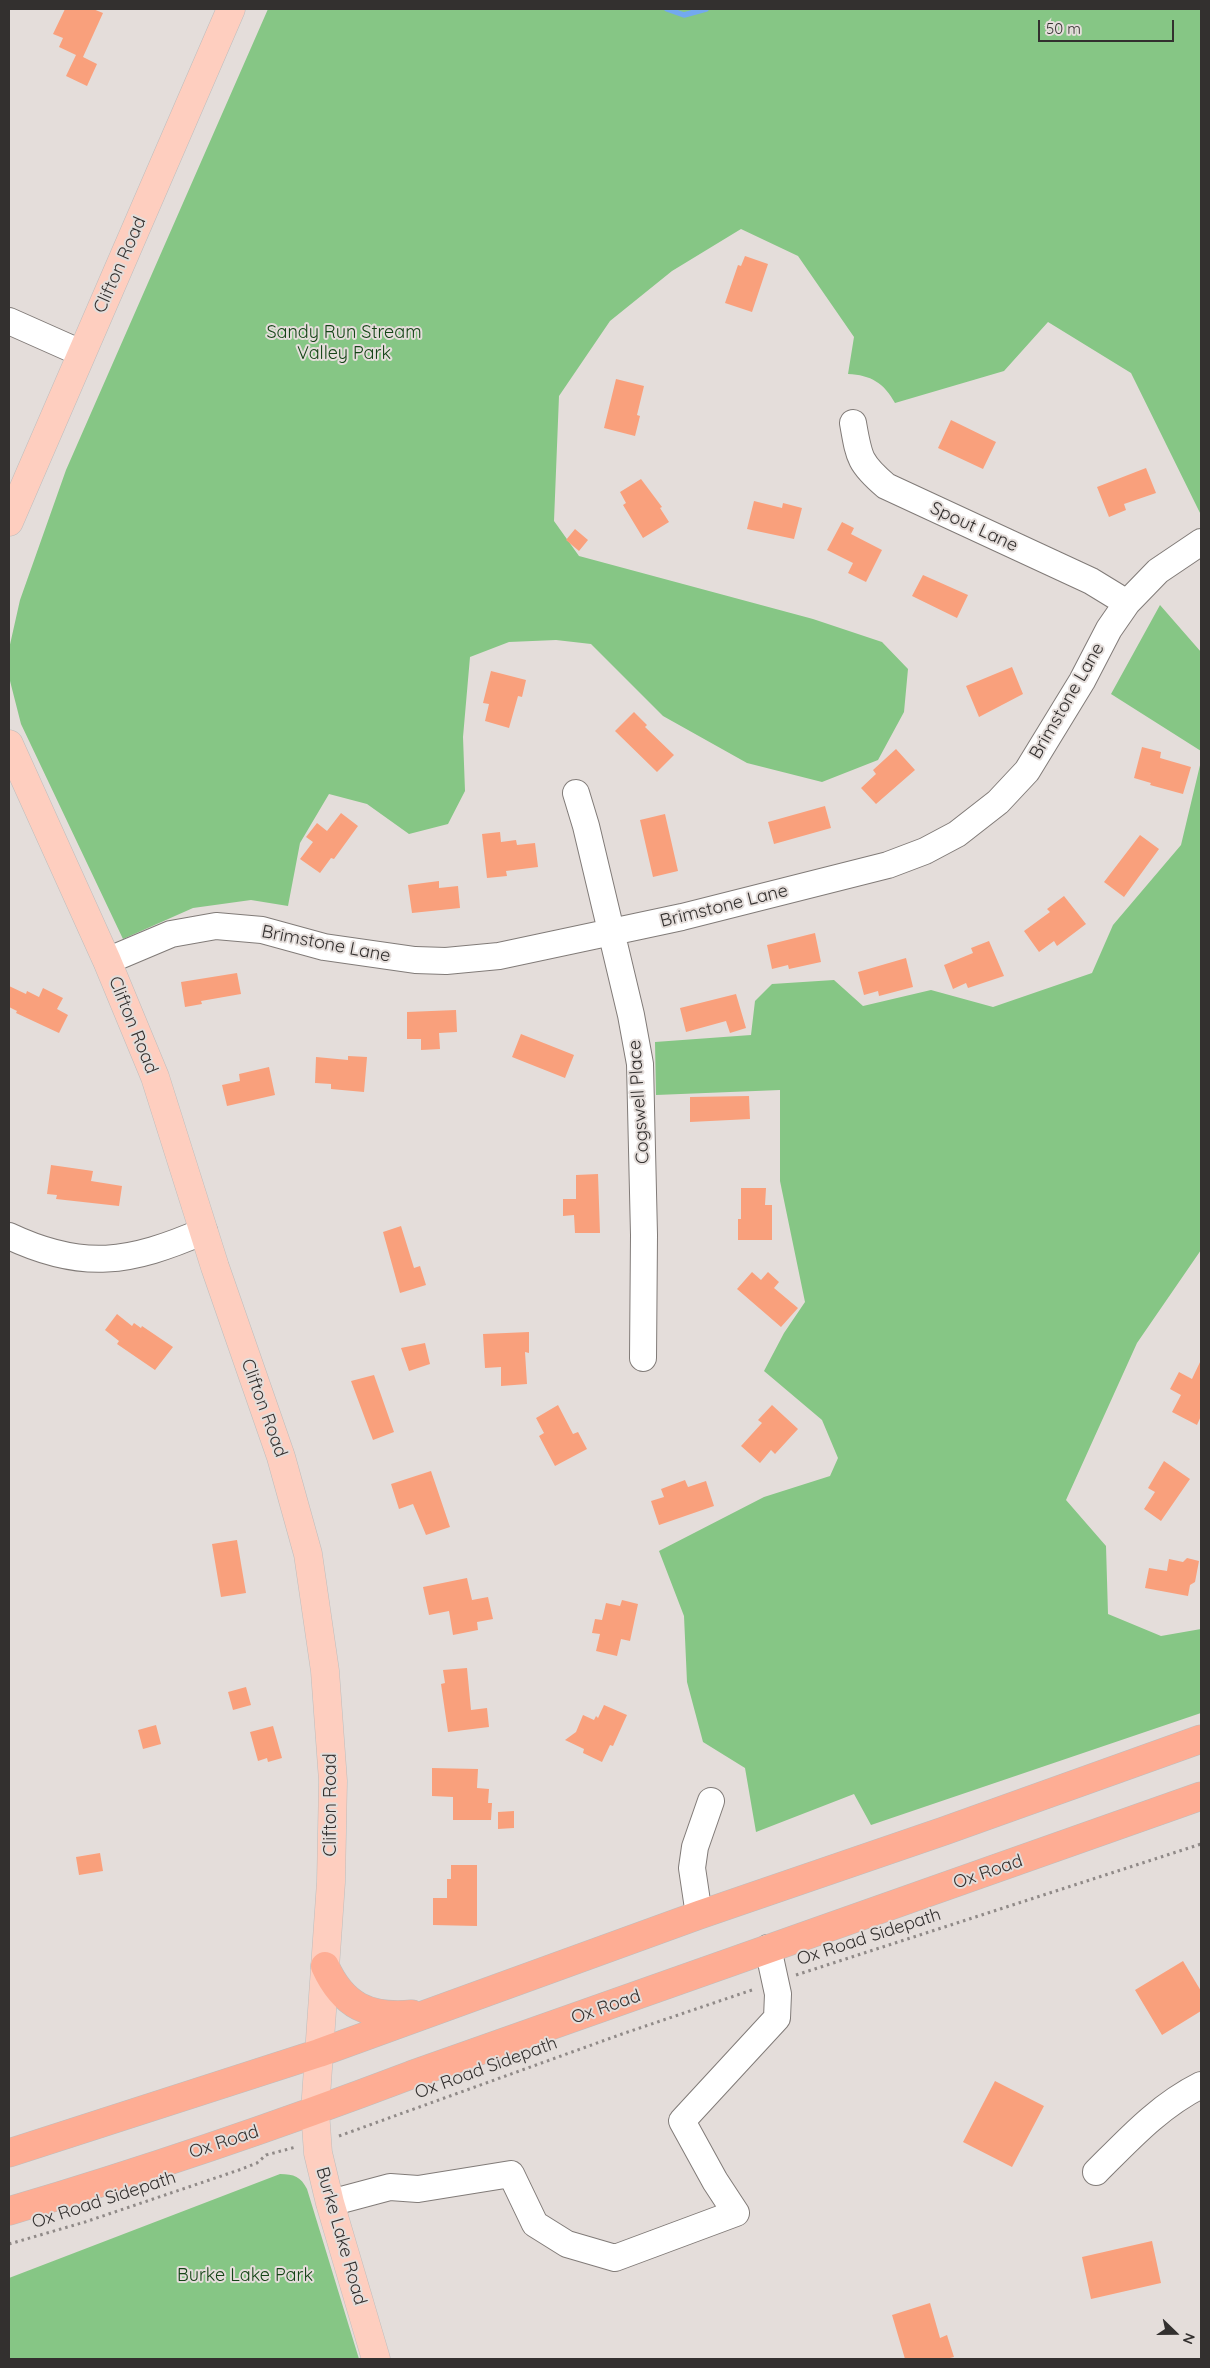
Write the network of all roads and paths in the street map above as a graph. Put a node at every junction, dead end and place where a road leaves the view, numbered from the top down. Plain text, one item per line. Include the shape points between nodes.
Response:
1 (231, 9) edge
2 (9, 320) edge
3 (81, 354) junction
4 (853, 423) dead end
5 (9, 522) edge
6 (1201, 542) edge
7 (1127, 603) junction
8 (9, 744) edge
9 (576, 793) dead end
10 (611, 933) junction
11 (107, 961) junction
12 (204, 1231) junction
13 (9, 1236) edge
14 (643, 1358) dead end
15 (1201, 1739) edge
16 (1201, 1796) edge
17 (711, 1801) dead end
18 (1201, 1844) edge
19 (700, 1915) junction
20 (768, 1948) junction
21 (325, 1966) junction
22 (775, 1982) junction
23 (431, 2013) junction
24 (319, 2053) junction
25 (1201, 2085) edge
26 (316, 2111) junction
27 (317, 2141) junction
28 (9, 2153) edge
29 (1096, 2172) dead end
30 (330, 2203) junction
31 (9, 2211) edge
32 (9, 2244) edge
33 (376, 2359) edge

1 - 3 main road, Clifton Road
2 - 3 street
3 - 5 main road, Clifton Road
4 - 7 street, Spout Lane via 859,456 868,471 886,486 1091,581
6 - 7 street, Brimstone Lane via 1158,571
7 - 10 street, Brimstone Lane via 1027,771 998,802 957,834 888,865
8 - 11 main road, Clifton Road
9 - 10 street, Cogswell Place
10 - 11 street, Brimstone Lane via 499,956 446,961 360,954 262,930 216,926 172,934
10 - 14 street, Cogswell Place via 640,1064
11 - 12 main road, Clifton Road via 154,1077
12 - 13 street via 164,1248 102,1260 58,1255
12 - 21 main road, Clifton Road via 244,1355 282,1457 312,1572 333,1781
15 - 19 highway
16 - 20 highway, Ox Road
17 - 19 street via 695,1847 692,1868
18 - 22 path, Ox Road Sidepath
19 - 23 highway
20 - 22 street
20 - 26 highway, Ox Road
21 - 23 highway via 337,1990 357,2006 391,2014
21 - 24 main road, Clifton Road
22 - 27 path, Ox Road Sidepath via 346,2134
22 - 30 street via 777,2018 682,2121 736,2213 615,2258 567,2244 535,2224 511,2174 418,2189 390,2187
23 - 24 highway
24 - 26 main road, Clifton Road
24 - 28 highway
25 - 29 street via 1151,2117
26 - 27 main road, Burke Lake Road
26 - 31 highway, Ox Road
27 - 30 main road, Burke Lake Road
27 - 32 path, Ox Road Sidepath via 266,2155 239,2170 85,2222
30 - 33 main road, Burke Lake Road

